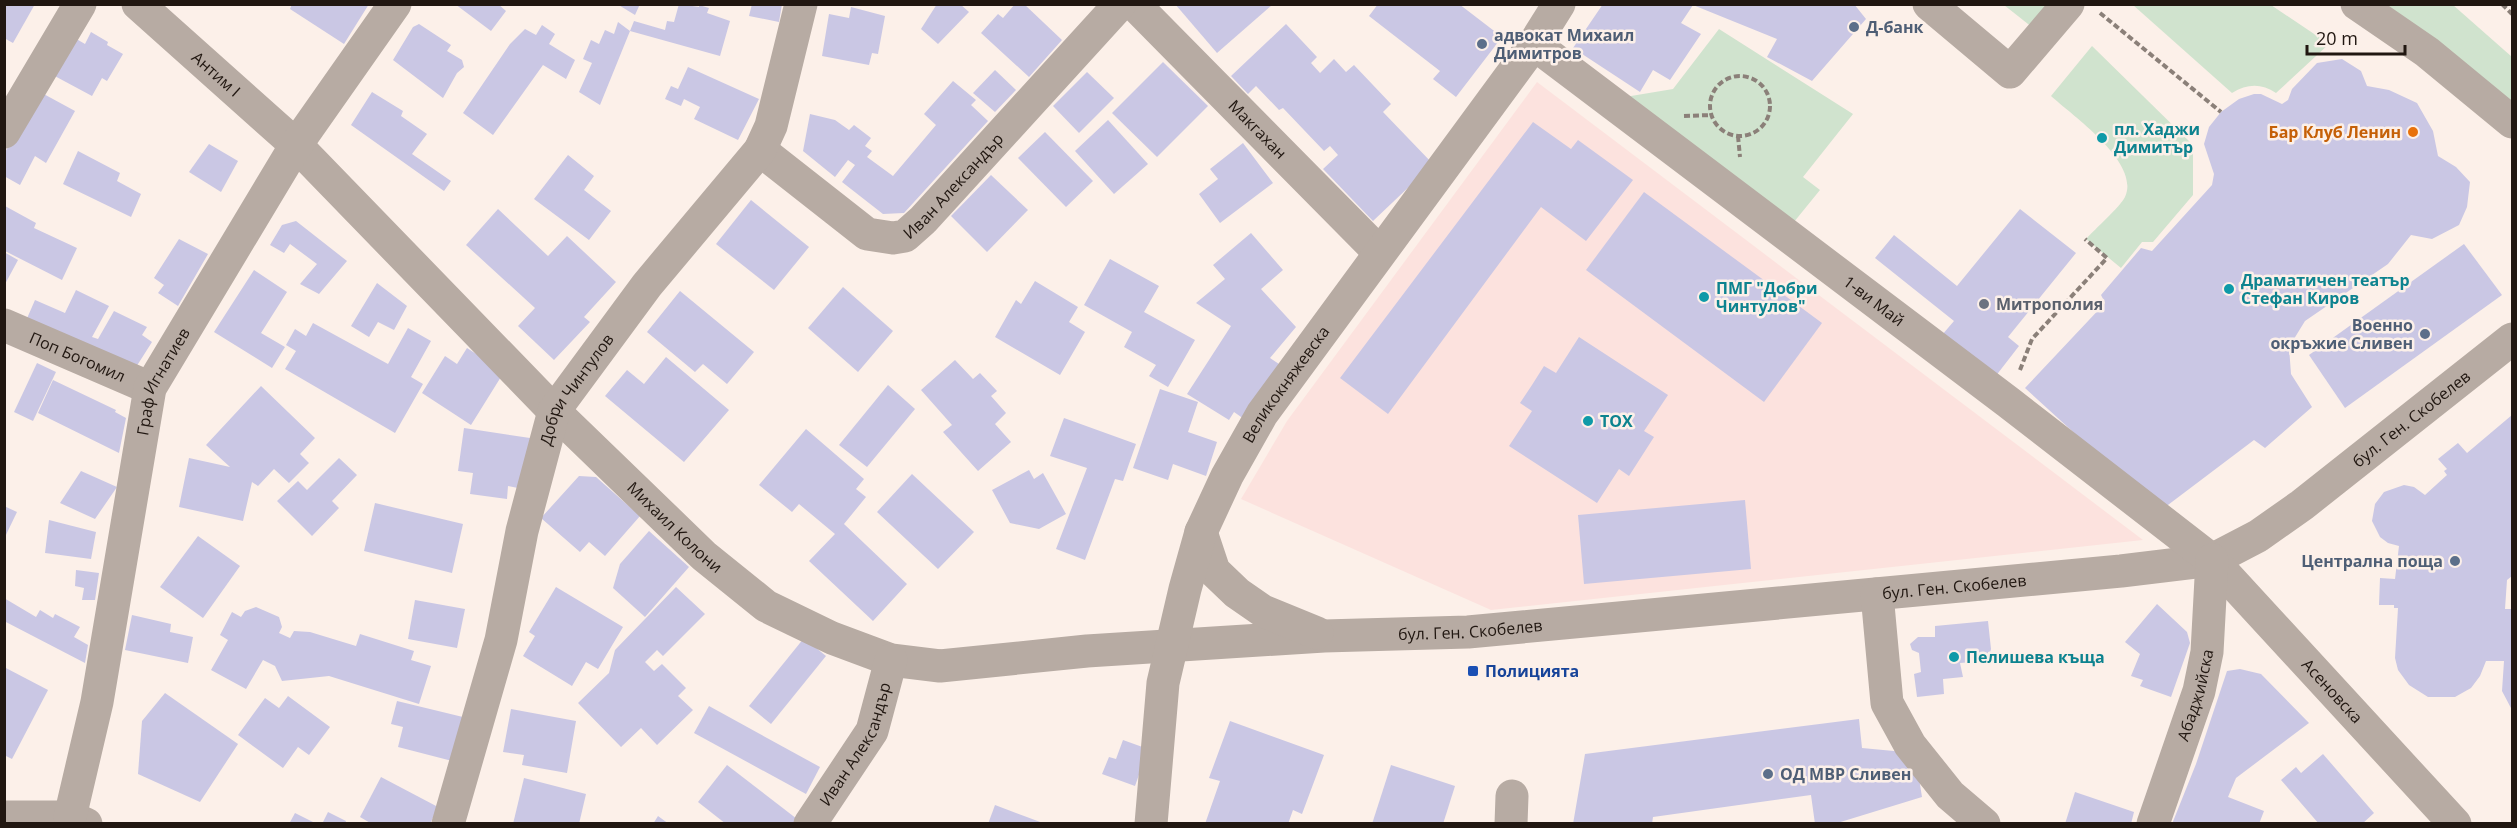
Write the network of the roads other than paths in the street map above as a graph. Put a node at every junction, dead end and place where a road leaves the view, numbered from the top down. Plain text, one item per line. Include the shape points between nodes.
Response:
1 (80, 4) edge
2 (138, 4) edge
3 (395, 4) edge
4 (801, 4) edge
5 (1120, 4) edge
6 (1134, 4) edge
7 (1559, 4) edge
8 (1929, 4) edge
9 (2068, 4) edge
10 (2357, 4) edge
11 (1534, 44) junction
12 (2512, 122) edge
13 (4, 132) edge
14 (296, 145) junction
15 (760, 150) junction
16 (1379, 252) junction
17 (4, 325) edge
18 (2512, 339) edge
19 (150, 388) junction
20 (554, 411) junction
21 (1201, 532) junction
22 (2212, 560) junction
23 (1877, 594) junction
24 (1324, 636) junction
25 (1171, 647) junction
26 (891, 660) junction
27 (4, 817) edge
28 (78, 820) edge
29 (448, 824) edge
30 (810, 824) edge
31 (1151, 824) edge
32 (1984, 824) edge
33 (2153, 824) edge
34 (2455, 824) edge

1 - 13 street
2 - 14 street, Антим I
3 - 14 street, Граф Игнатиев
4 - 15 street, Добри Чинтулов via 771,126
5 - 15 street, Иван Александър via 923,220 904,236 880,238 867,234
6 - 16 street, Макгахан
7 - 11 street, Великокняжевска
8 - 9 street via 2010,72
10 - 12 street via 2427,52
11 - 16 street, Великокняжевска
11 - 22 street, 1-ви Май
14 - 19 street, Граф Игнатиев
14 - 20 street, Михаил Колони
15 - 20 street, Добри Чинтулов via 647,285
16 - 21 street, Великокняжевска via 1262,414
17 - 19 street, Поп Богомил
18 - 22 street, бул. Ген. Скобелев via 2302,505 2258,536
19 - 28 street, Граф Игнатиев
20 - 26 street, Михаил Колони via 704,556 766,606 832,638
20 - 29 street, Добри Чинтулов via 522,531 501,640
21 - 24 street via 1214,571 1237,593 1263,611
21 - 25 street, Великокняжевска
22 - 23 street, бул. Ген. Скобелев
22 - 33 street, Абаджийска via 2207,652 2199,691
22 - 34 street, Асеновска
23 - 24 street, бул. Ген. Скобелев via 1468,632
23 - 32 street via 1887,703 1910,745 1950,795
24 - 25 street, бул. Ген. Скобелев
25 - 26 street, Михаил Колони via 940,666
25 - 31 street, Великокняжевска via 1162,683
26 - 30 street, Иван Александър via 872,731
27 - 28 street

